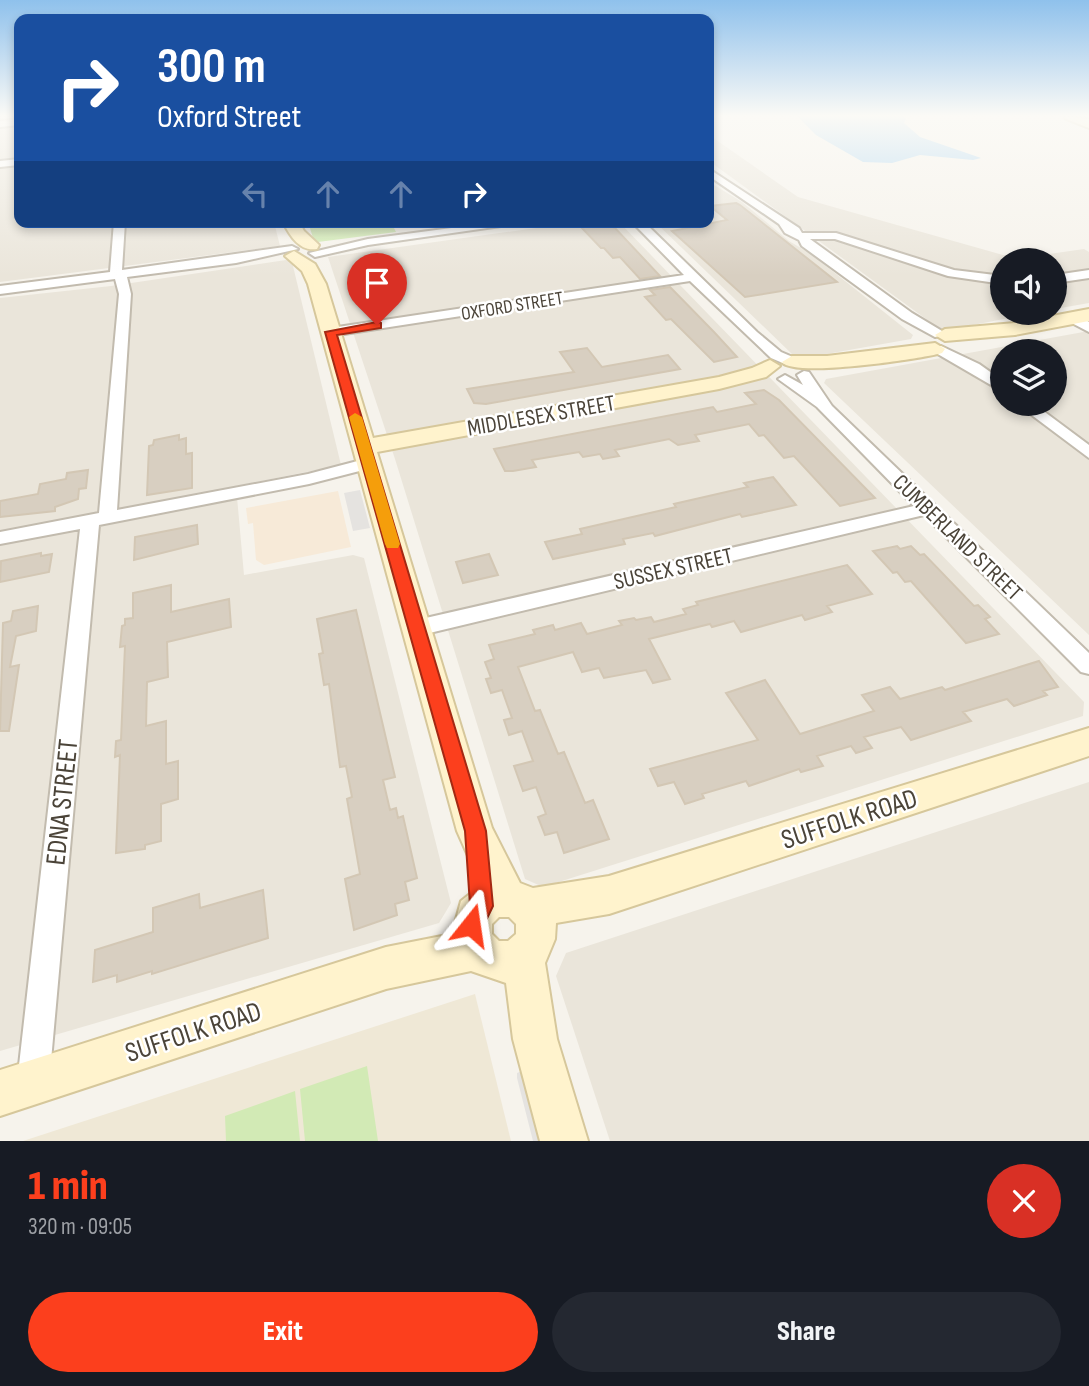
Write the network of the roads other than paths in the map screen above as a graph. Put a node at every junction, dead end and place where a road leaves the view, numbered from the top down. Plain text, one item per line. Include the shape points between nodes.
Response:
1 (714, 175) edge
2 (120, 228) edge
3 (292, 228) edge
4 (294, 228) edge
5 (478, 228) edge
6 (643, 228) edge
7 (805, 236) junction
8 (313, 249) junction
9 (293, 252) junction
10 (134, 273) junction
11 (1089, 274) edge
12 (118, 275) junction
13 (694, 277) junction
14 (1067, 277) edge
15 (990, 278) edge
16 (317, 284) junction
17 (0, 290) edge
18 (125, 294) junction
19 (1084, 320) edge
20 (331, 332) junction
21 (941, 342) junction
22 (787, 370) junction
23 (990, 379) edge
24 (826, 409) joint
25 (1040, 416) edge
26 (1089, 453) edge
27 (368, 461) junction
28 (929, 508) junction
29 (99, 519) junction
30 (0, 538) edge
31 (417, 628) junction
32 (1089, 666) edge
33 (1089, 742) edge
34 (503, 930) junction
35 (16, 1088) edge
36 (564, 1141) edge

1 - 7 street via 789,231
2 - 12 street
3 - 9 street
4 - 8 street
5 - 8 street
6 - 13 street, CUMBERLAND STREET
7 - 15 street via 836,236 931,267
7 - 21 street via 806,244
8 - 9 street
8 - 16 street
9 - 10 street
9 - 16 street
10 - 12 street
10 - 18 street
11 - 14 street
12 - 17 street
12 - 18 street
13 - 20 street, OXFORD STREET
13 - 22 street, CUMBERLAND STREET
16 - 20 street
18 - 29 street, EDNA STREET
19 - 21 street, MIDDLESEX STREET
20 - 27 street
21 - 22 street, MIDDLESEX STREET
21 - 23 street
22 - 24 street, CUMBERLAND STREET
22 - 27 street, MIDDLESEX STREET
24 - 28 street, CUMBERLAND STREET
25 - 26 street
27 - 29 street via 309,479
27 - 31 street
28 - 31 street, SUSSEX STREET
28 - 32 street, CUMBERLAND STREET
29 - 30 street
29 - 35 street, EDNA STREET
31 - 34 street
33 - 34 street, SUFFOLK ROAD
34 - 35 street, SUFFOLK ROAD
34 - 36 street

